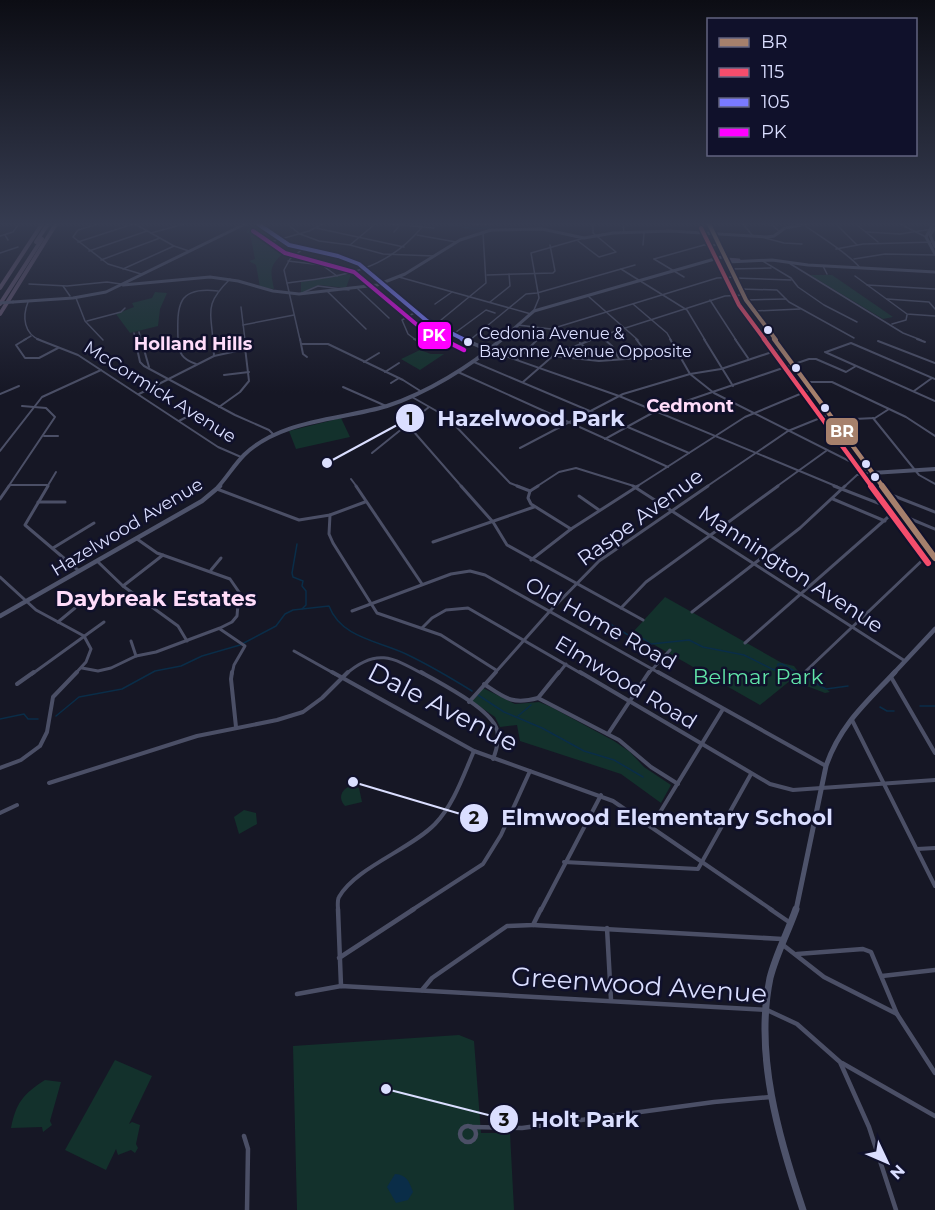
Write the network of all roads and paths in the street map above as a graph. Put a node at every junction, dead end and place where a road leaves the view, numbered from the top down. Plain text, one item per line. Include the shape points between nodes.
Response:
1 (13, 280) edge
2 (15, 280) edge
3 (21, 280) edge
4 (132, 280) edge
5 (171, 280) edge
6 (229, 280) edge
7 (235, 280) edge
8 (305, 280) edge
9 (380, 280) edge
10 (390, 280) edge
11 (411, 280) edge
12 (486, 280) edge
13 (510, 280) edge
14 (535, 280) edge
15 (581, 280) edge
16 (638, 280) edge
17 (639, 280) edge
18 (709, 280) edge
19 (736, 280) edge
20 (792, 280) edge
21 (818, 280) edge
22 (860, 280) edge
23 (287, 283) joint
24 (383, 283) junction
25 (29, 284) dead end
26 (123, 285) junction
27 (865, 285) junction
28 (63, 286) junction
29 (935, 288) edge
30 (358, 289) junction
31 (740, 289) junction
32 (349, 290) junction
33 (218, 291) junction
34 (328, 292) junction
35 (452, 292) junction
36 (289, 293) junction
37 (537, 293) junction
38 (299, 294) junction
39 (663, 294) junction
40 (743, 295) junction
41 (70, 296) dead end
42 (588, 296) junction
43 (470, 297) junction
44 (0, 298) edge
45 (76, 298) junction
46 (786, 299) junction
47 (885, 299) junction
48 (710, 300) junction
49 (746, 300) junction
50 (28, 302) junction
51 (489, 302) junction
52 (0, 304) edge
53 (435, 304) dead end
54 (633, 304) junction
55 (241, 307) dead end
56 (125, 308) dead end
57 (508, 308) junction
58 (686, 309) junction
59 (802, 309) junction
60 (935, 309) edge
61 (754, 311) junction
62 (416, 312) junction
63 (606, 312) junction
64 (495, 313) dead end
65 (532, 313) junction
66 (0, 314) edge
67 (907, 314) junction
68 (295, 315) junction
69 (935, 316) edge
70 (389, 318) dead end
71 (441, 320) dead end
72 (651, 320) junction
73 (87, 321) junction
74 (856, 322) dead end
75 (890, 324) junction
76 (243, 325) junction
77 (518, 325) junction
78 (625, 328) junction
79 (366, 329) dead end
80 (451, 335) junction
81 (31, 336) junction
82 (601, 336) junction
83 (540, 337) dead end
84 (854, 338) dead end
85 (104, 340) dead end
86 (878, 341) dead end
87 (468, 342) junction
88 (925, 342) dead end
89 (580, 343) junction
90 (301, 344) junction
91 (58, 348) junction
92 (246, 349) junction
93 (781, 349) junction
94 (488, 350) junction
95 (380, 353) dead end
96 (681, 355) junction
97 (214, 356) junction
98 (554, 356) junction
99 (307, 357) dead end
100 (748, 358) junction
101 (591, 359) junction
102 (619, 359) junction
103 (651, 359) junction
104 (517, 360) junction
105 (472, 361) junction
106 (364, 362) junction
107 (399, 363) dead end
108 (935, 363) edge
109 (196, 364) junction
110 (793, 364) junction
111 (856, 366) junction
112 (150, 368) junction
113 (541, 368) junction
114 (721, 369) junction
115 (101, 370) junction
116 (249, 372) junction
117 (385, 372) junction
118 (457, 372) junction
119 (690, 374) junction
120 (224, 375) dead end
121 (399, 378) junction
122 (168, 379) junction
123 (933, 379) edge
124 (523, 382) junction
125 (806, 382) junction
126 (391, 383) dead end
127 (19, 386) dead end
128 (733, 386) junction
129 (343, 387) dead end
130 (812, 389) junction
131 (913, 391) junction
132 (422, 393) junction
133 (714, 393) junction
134 (0, 394) edge
135 (139, 394) junction
136 (619, 396) junction
137 (412, 397) junction
138 (935, 401) edge
139 (22, 406) dead end
140 (33, 406) junction
141 (386, 406) junction
142 (219, 407) junction
143 (429, 407) junction
144 (889, 409) junction
145 (592, 411) junction
146 (654, 412) junction
147 (194, 413) dead end
148 (753, 413) junction
149 (830, 414) junction
150 (873, 418) junction
151 (834, 420) junction
152 (179, 421) junction
153 (569, 423) junction
154 (407, 424) junction
155 (628, 426) junction
156 (788, 431) junction
157 (274, 435) junction
158 (44, 436) junction
159 (58, 436) dead end
160 (935, 436) edge
161 (715, 437) junction
162 (605, 439) junction
163 (0, 444) edge
164 (5, 444) junction
165 (520, 448) dead end
166 (0, 451) edge
167 (826, 451) junction
168 (372, 453) dead end
169 (690, 453) junction
170 (755, 454) junction
171 (242, 458) junction
172 (668, 467) junction
173 (935, 469) edge
174 (915, 470) junction
175 (797, 471) junction
176 (862, 471) junction
177 (57, 472) dead end
178 (872, 472) junction
179 (351, 479) dead end
180 (935, 484) edge
181 (10, 485) junction
182 (47, 485) junction
183 (637, 487) junction
184 (217, 489) junction
185 (530, 490) junction
186 (843, 490) junction
187 (888, 493) junction
188 (579, 496) dead end
189 (833, 499) junction
190 (0, 500) edge
191 (38, 502) junction
192 (65, 502) dead end
193 (365, 502) junction
194 (534, 507) junction
195 (600, 510) junction
196 (674, 510) junction
197 (895, 511) junction
198 (935, 512) edge
199 (903, 514) junction
200 (330, 515) junction
201 (885, 521) junction
202 (493, 522) junction
203 (94, 523) dead end
204 (571, 529) junction
205 (935, 529) edge
206 (712, 535) junction
207 (136, 538) junction
208 (433, 542) dead end
209 (53, 548) junction
210 (931, 552) junction
211 (163, 555) junction
212 (221, 558) dead end
213 (935, 558) edge
214 (531, 560) junction
215 (97, 561) junction
216 (755, 563) junction
217 (80, 571) junction
218 (210, 571) junction
219 (0, 577) edge
220 (575, 583) junction
221 (422, 584) junction
222 (123, 586) junction
223 (802, 593) junction
224 (26, 602) junction
225 (370, 604) junction
226 (75, 608) dead end
227 (621, 608) junction
228 (550, 610) junction
229 (352, 611) dead end
230 (692, 612) dead end
231 (0, 616) edge
232 (643, 620) dead end
233 (58, 622) junction
234 (104, 622) dead end
235 (852, 626) junction
236 (219, 628) junction
237 (422, 628) junction
238 (935, 629) edge
239 (84, 636) junction
240 (524, 639) junction
241 (187, 640) junction
242 (131, 641) dead end
243 (745, 642) dead end
244 (670, 650) dead end
245 (294, 651) dead end
246 (136, 656) junction
247 (906, 661) junction
248 (566, 664) junction
249 (82, 668) junction
250 (653, 668) junction
251 (496, 670) junction
252 (806, 671) dead end
253 (891, 677) junction
254 (344, 678) junction
255 (17, 684) dead end
256 (484, 684) junction
257 (538, 698) junction
258 (469, 702) junction
259 (630, 702) junction
260 (723, 709) junction
261 (851, 718) junction
262 (236, 727) junction
263 (608, 734) junction
264 (702, 744) junction
265 (474, 751) junction
266 (935, 753) edge
267 (493, 759) junction
268 (826, 766) junction
269 (0, 768) edge
270 (530, 771) junction
271 (751, 774) junction
272 (935, 780) edge
273 (49, 783) dead end
274 (884, 783) junction
275 (678, 784) junction
276 (821, 787) junction
277 (602, 795) junction
278 (17, 805) dead end
279 (0, 813) edge
280 (651, 827) junction
281 (935, 848) edge
282 (917, 849) junction
283 (564, 862) junction
284 (703, 863) junction
285 (935, 886) edge
286 (790, 923) junction
287 (533, 925) junction
288 (607, 928) junction
289 (782, 942) junction
290 (797, 954) junction
291 (338, 958) junction
292 (935, 970) edge
293 (882, 976) junction
294 (341, 986) junction
295 (422, 990) junction
296 (297, 994) dead end
297 (611, 1000) junction
298 (767, 1010) junction
299 (897, 1014) junction
300 (840, 1062) junction
301 (935, 1074) edge
302 (773, 1097) junction
303 (935, 1116) edge
304 (471, 1127) dead end
305 (244, 1136) dead end
306 (247, 1210) edge
307 (803, 1210) edge
308 (896, 1210) edge

1 - 44 highway
2 - 52 highway
3 - 66 highway
4 - 26 street
5 - 26 street
6 - 33 street
7 - 36 street
8 - 23 street
9 - 24 street
10 - 24 street
11 - 35 street
12 - 43 street
13 - 51 street via 510,286
14 - 37 street
15 - 37 street
16 - 42 street
17 - 39 street
18 - 39 street
19 - 31 main road
20 - 74 street via 824,305
21 - 75 street
22 - 27 street
23 - 36 street
24 - 30 street
24 - 62 street
25 - 28 street
26 - 28 street via 107,282
26 - 45 street
27 - 29 street
27 - 47 street
28 - 41 street
30 - 32 street
30 - 70 street
31 - 40 main road
31 - 46 street via 777,290
32 - 34 street
32 - 38 street via 320,285
33 - 97 street via 210,310
33 - 109 street via 193,290 186,294 178,312 179,353
34 - 38 street
34 - 79 street
35 - 43 street
35 - 53 street
36 - 38 street
36 - 68 street
37 - 57 street via 526,294
37 - 65 street via 538,305
39 - 54 street
39 - 58 street
40 - 48 street
40 - 49 main road
42 - 63 street
42 - 65 street
43 - 51 street
43 - 71 street
45 - 50 street
45 - 73 street
46 - 49 street
46 - 59 street
47 - 60 street via 930,302
47 - 67 street
48 - 58 street
48 - 100 street
49 - 61 main road
50 - 52 street, bridge
50 - 81 street via 25,318
51 - 57 street
54 - 63 street
54 - 72 street
55 - 76 street
56 - 73 street
57 - 65 street
57 - 87 street
58 - 72 street
58 - 114 street
59 - 61 street
59 - 84 street
61 - 93 main road
62 - 80 street
62 - 80 street via 403,318 409,335 429,343
63 - 77 street via 549,330
63 - 78 street
64 - 80 street via 486,310
65 - 77 street, Hazelwood Avenue
67 - 69 street
67 - 75 street via 906,320
68 - 76 street
68 - 90 street
72 - 78 street
72 - 96 street via 667,333
73 - 85 street via 91,330
75 - 88 street
76 - 92 street
77 - 94 street, Hazelwood Avenue
78 - 82 street
78 - 103 street
80 - 87 street
81 - 91 street, McCormick Avenue
81 - 91 street via 16,345 25,358 39,358
82 - 89 street
82 - 102 street
83 - 104 street
86 - 108 street
87 - 94 street
89 - 98 street
89 - 101 street
90 - 99 street
90 - 106 street via 326,343
91 - 115 street, McCormick Avenue
92 - 97 street
92 - 116 street
93 - 100 street
93 - 110 main road
94 - 104 street
94 - 105 street, Hazelwood Avenue
95 - 106 street
96 - 103 street
96 - 119 street
97 - 109 street
98 - 101 street
98 - 113 street
100 - 114 street
101 - 102 street
102 - 103 street
104 - 113 street
105 - 118 street, Hazelwood Avenue
105 - 124 street
106 - 117 street
107 - 117 street
109 - 122 street
110 - 111 street via 811,358 846,372
110 - 125 main road
110 - 128 street
111 - 123 street via 825,352 851,343
111 - 131 street
112 - 112 street via 139,333 134,334 141,363
112 - 122 street
113 - 124 street
113 - 136 street
114 - 119 street
114 - 128 street
115 - 135 street, McCormick Avenue
115 - 140 street via 50,392
116 - 120 street
116 - 142 street via 246,387
117 - 121 street
118 - 132 street, Hazelwood Avenue
118 - 153 street
119 - 133 street
119 - 136 street
121 - 126 street
121 - 132 street
122 - 135 street
122 - 142 street
123 - 131 street
124 - 145 street
125 - 130 main road
125 - 144 street via 829,381
127 - 134 street
128 - 133 street
129 - 141 street
130 - 148 street
130 - 149 main road
131 - 138 street
132 - 137 street, Hazelwood Avenue
133 - 146 street
133 - 148 street
135 - 152 street, McCormick Avenue
136 - 145 street
136 - 146 street
137 - 141 street, Hazelwood Avenue
137 - 143 street
139 - 140 street
140 - 158 street via 49,409 55,415
140 - 164 street
141 - 157 street, Hazelwood Avenue
142 - 157 street
143 - 154 street
143 - 185 street via 449,419 507,481
144 - 150 street
144 - 160 street
145 - 153 street
145 - 155 street
146 - 155 street
146 - 161 street
147 - 152 street
148 - 156 street
148 - 161 street
149 - 151 main road
149 - 156 street, Raspe Avenue
150 - 151 street
150 - 174 street
151 - 178 main road
152 - 171 street, McCormick Avenue via 224,451
153 - 162 street
153 - 165 street
154 - 168 street
154 - 202 street
155 - 162 street
155 - 169 street
156 - 167 street
156 - 170 street, Raspe Avenue
157 - 171 street, Hazelwood Avenue
158 - 159 street
158 - 181 street
161 - 169 street
161 - 170 street
162 - 172 street
163 - 164 street
164 - 166 street
167 - 175 street
167 - 176 street
169 - 172 street
170 - 175 street
170 - 196 street, Raspe Avenue
171 - 184 street, Hazelwood Avenue
172 - 183 street
173 - 174 street
174 - 178 street
174 - 180 street
175 - 186 street
175 - 206 street
176 - 178 street
176 - 186 street
177 - 182 street
178 - 187 main road
179 - 193 street
181 - 182 street
181 - 190 street
182 - 191 street
183 - 185 street, Mannington Avenue via 576,468 558,472
183 - 195 street
183 - 196 street, Mannington Avenue
184 - 200 street via 295,519
184 - 207 street, Hazelwood Avenue
185 - 194 street via 528,498
186 - 189 street
186 - 197 street
187 - 198 street
187 - 199 main road
188 - 195 street
189 - 201 street
189 - 216 street
191 - 192 street
191 - 209 street via 25,525
193 - 200 street
193 - 221 street
194 - 202 street
194 - 204 street
195 - 204 street
196 - 206 street, Mannington Avenue
196 - 220 street, Raspe Avenue via 599,561
197 - 199 street
197 - 201 street
199 - 205 street
199 - 210 main road
200 - 225 street via 329,534 333,543
201 - 223 street
202 - 208 street
202 - 214 street via 505,543
203 - 209 street
204 - 214 street
206 - 216 street, Mannington Avenue
206 - 227 street via 643,585
207 - 211 street
207 - 215 street, Hazelwood Avenue
209 - 217 street
210 - 213 main road
210 - 235 street
211 - 218 street
211 - 222 street
212 - 218 street
214 - 220 street
215 - 217 street, Hazelwood Avenue
215 - 222 street
216 - 223 street, Mannington Avenue
216 - 230 street
217 - 224 street, Hazelwood Avenue
218 - 236 street via 228,578 239,592 237,616
219 - 224 street
220 - 227 street
220 - 228 street, Raspe Avenue
221 - 225 street, Old Home Road
221 - 228 street, Old Home Road via 457,572 478,573
222 - 241 street via 178,626
223 - 235 street, Mannington Avenue
223 - 243 street
224 - 231 street, Hazelwood Avenue
224 - 233 street
225 - 229 street, Old Home Road
225 - 237 street via 382,616
226 - 233 street
227 - 232 street
228 - 240 street, Raspe Avenue
228 - 250 street, Old Home Road
233 - 239 street
234 - 239 street
235 - 247 street, Mannington Avenue
235 - 252 street
236 - 241 street
236 - 262 street via 244,644 231,679
237 - 240 street, Elmwood Road via 435,615 466,607
237 - 251 street via 445,637
238 - 247 street
239 - 249 street via 91,649
239 - 255 street
240 - 248 street, Elmwood Road
240 - 251 street, Raspe Avenue
241 - 246 street
242 - 246 street
244 - 250 street
245 - 254 street, Dale Avenue
246 - 249 street via 105,669
247 - 253 street
248 - 257 street
248 - 259 street, Elmwood Road
249 - 269 street via 53,696 47,732 38,747 22,760
250 - 259 street
250 - 260 street, Old Home Road
251 - 256 street, Raspe Avenue
253 - 261 street
253 - 266 street
254 - 258 street via 361,662 386,656
254 - 262 street via 306,710
254 - 265 street, Dale Avenue
256 - 257 street via 509,700
256 - 258 street, Raspe Avenue
257 - 263 street
258 - 267 street via 494,724 498,738
259 - 263 street
259 - 264 street, Elmwood Road
260 - 264 street
260 - 268 street, Old Home Road
261 - 268 street via 834,743
261 - 274 street
262 - 273 street
263 - 275 street
264 - 271 street, Elmwood Road
264 - 275 street
265 - 267 street, Dale Avenue
265 - 291 street via 439,820 352,883 338,898
267 - 270 street, Dale Avenue
268 - 276 street
270 - 277 street, Dale Avenue
270 - 291 street via 497,844 483,864
271 - 276 street, Elmwood Road via 788,789
271 - 284 street
272 - 274 street, Elmwood Road
274 - 276 street, Elmwood Road
274 - 282 street
275 - 280 street
276 - 286 street
277 - 280 street, Dale Avenue
277 - 283 street
278 - 279 street
280 - 284 street, Dale Avenue
281 - 282 street
282 - 285 street
283 - 284 street via 694,869
283 - 287 street
284 - 286 street, Dale Avenue
286 - 289 street
287 - 288 street
287 - 295 street via 507,926 432,978
288 - 289 street via 770,937
288 - 297 street
289 - 290 street
289 - 298 street via 770,976
290 - 293 street via 863,949 871,952
290 - 299 street via 824,976
291 - 294 street
292 - 293 street
293 - 299 street
294 - 295 street, Greenwood Avenue
294 - 296 street, Greenwood Avenue
295 - 297 street, Greenwood Avenue
297 - 298 street, Greenwood Avenue
298 - 300 street, Greenwood Avenue via 797,1024
298 - 302 street
299 - 301 street
300 - 303 street
300 - 308 street, Greenwood Avenue via 868,1127
302 - 304 street via 522,1128
302 - 307 street
305 - 306 street via 248,1149

